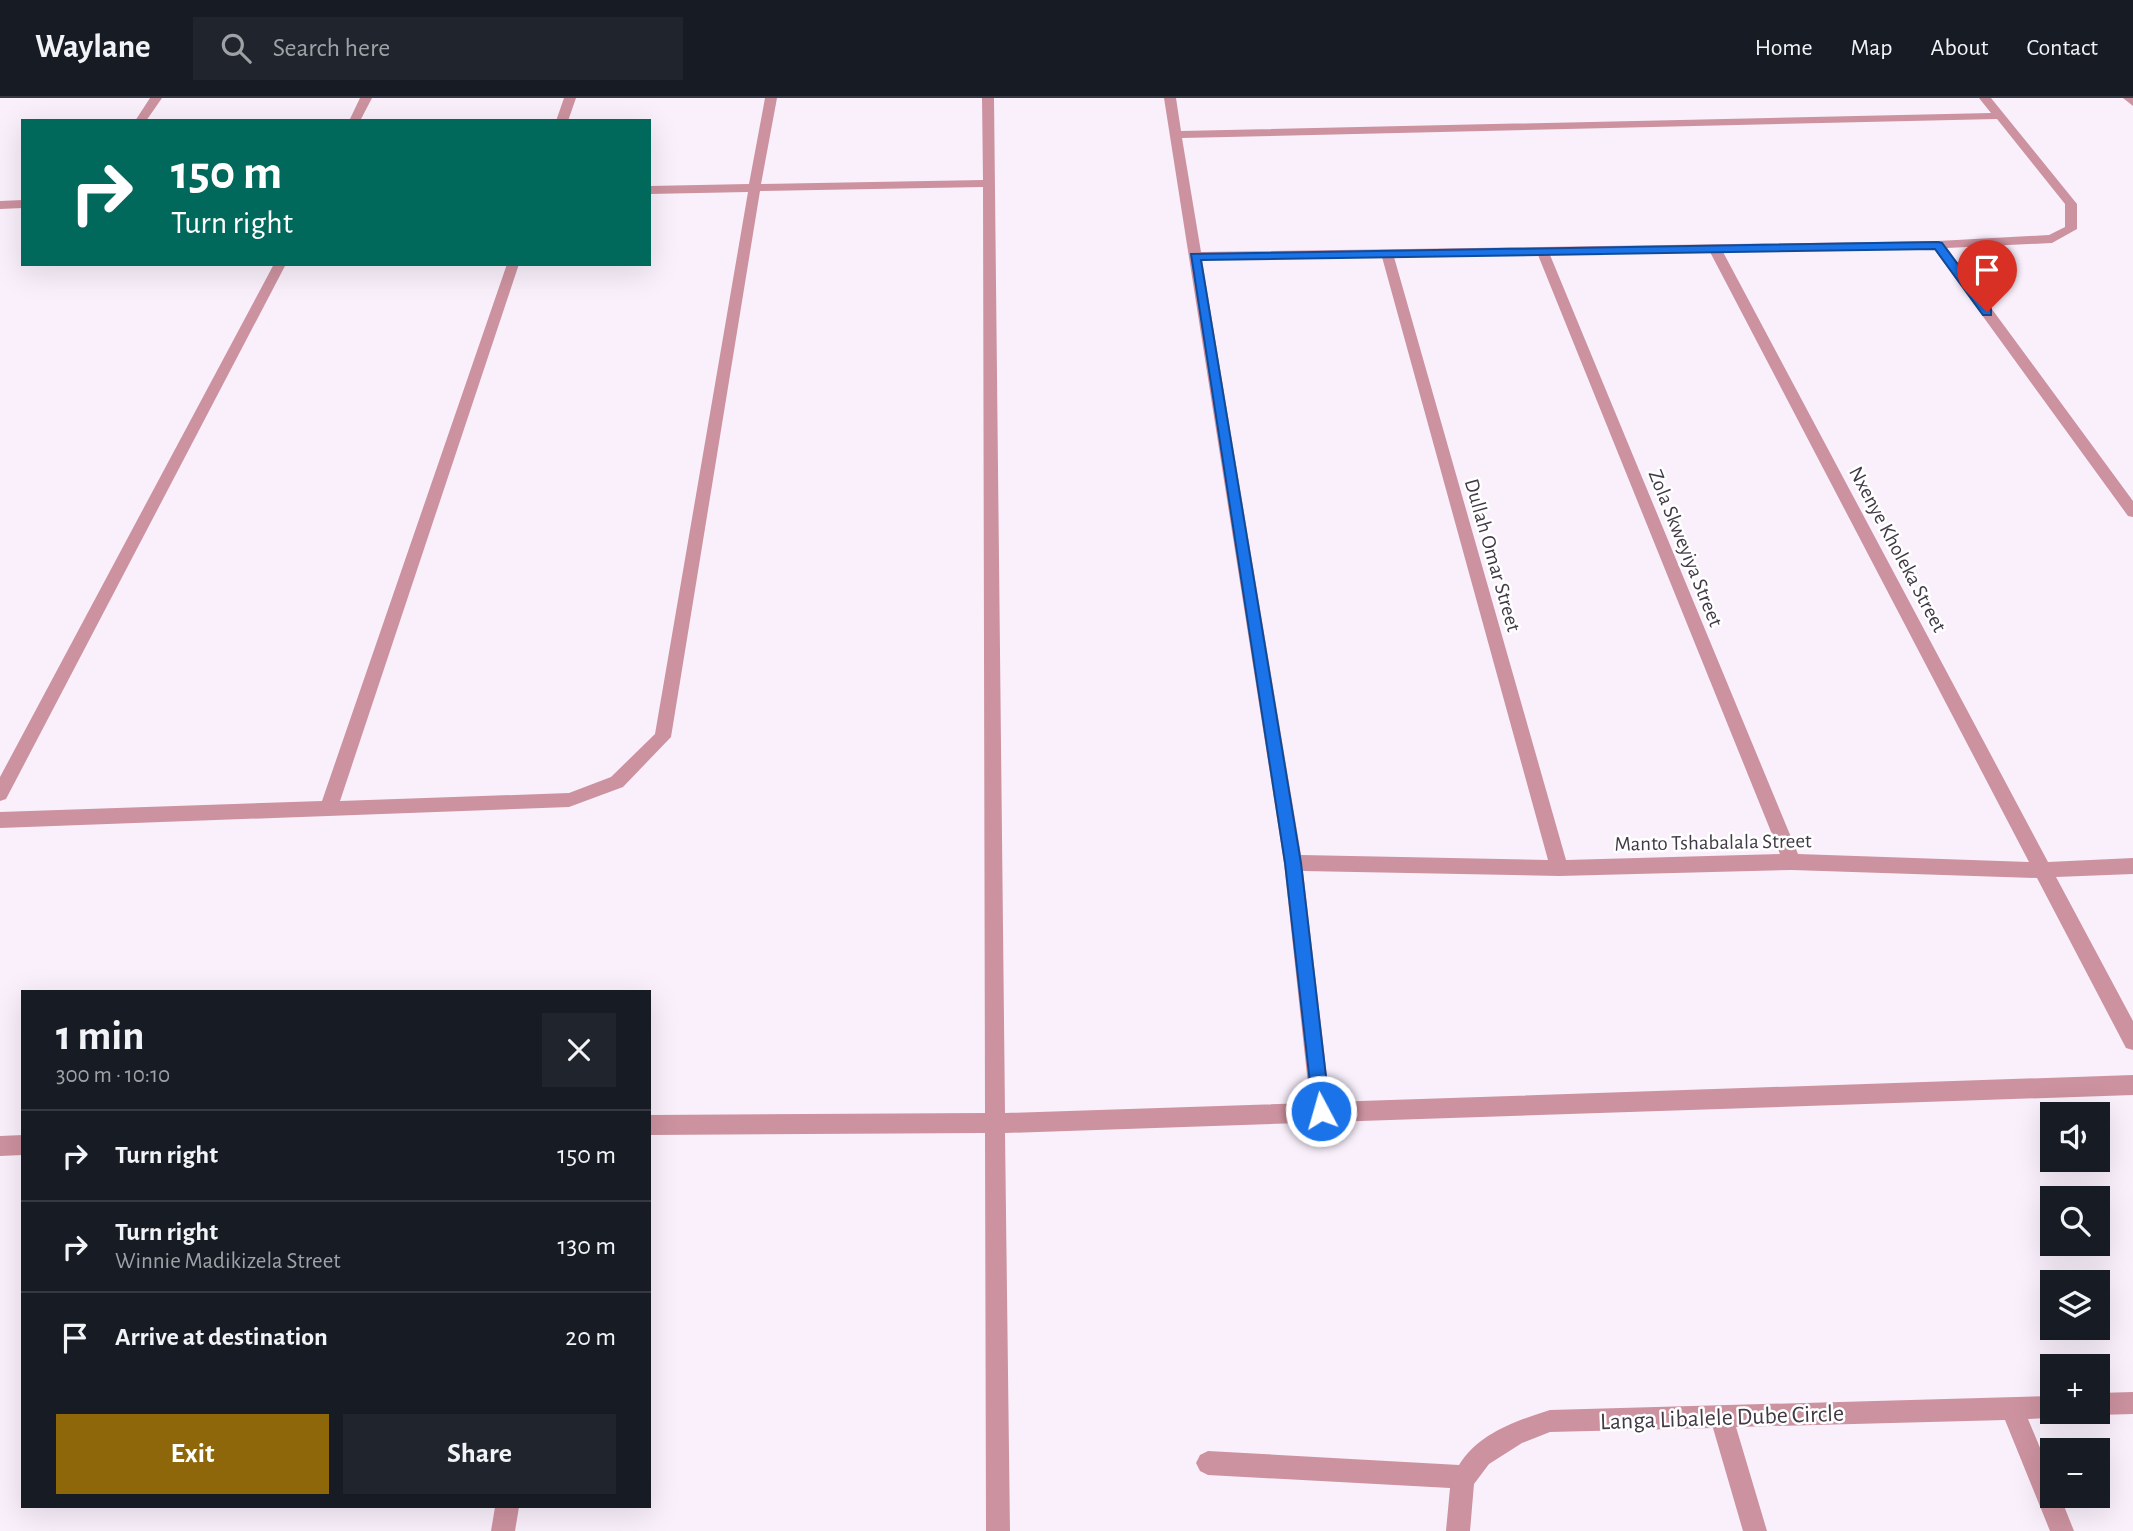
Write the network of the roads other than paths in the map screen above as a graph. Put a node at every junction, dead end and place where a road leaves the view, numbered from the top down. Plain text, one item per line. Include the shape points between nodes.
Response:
1 (156, 98) edge
2 (366, 98) edge
3 (570, 98) edge
4 (771, 98) edge
5 (988, 98) edge
6 (1170, 98) edge
7 (1984, 98) edge
8 (2129, 98) edge
9 (2133, 103) edge
10 (2000, 116) junction
11 (141, 119) edge
12 (355, 119) edge
13 (563, 119) edge
14 (1176, 135) junction
15 (988, 183) junction
16 (755, 187) junction
17 (651, 190) edge
18 (21, 204) edge
19 (0, 205) edge
20 (1938, 245) junction
21 (1714, 247) junction
22 (1542, 249) junction
23 (1387, 254) junction
24 (1195, 256) junction
25 (280, 266) edge
26 (512, 266) edge
27 (2133, 512) edge
28 (0, 794) edge
29 (328, 809) junction
30 (0, 820) edge
31 (1792, 862) junction
32 (1293, 863) junction
33 (2133, 866) edge
34 (1559, 868) junction
35 (2046, 870) junction
36 (2133, 1041) edge
37 (2133, 1086) edge
38 (1321, 1111) junction
39 (995, 1123) junction
40 (651, 1125) edge
41 (21, 1145) edge
42 (0, 1146) edge
43 (2133, 1403) edge
44 (2110, 1404) edge
45 (2040, 1407) edge
46 (2012, 1408) junction
47 (1721, 1417) junction
48 (1208, 1463) dead end
49 (1464, 1477) junction
50 (507, 1508) edge
51 (503, 1531) edge
52 (998, 1531) edge
53 (1458, 1531) edge
54 (1755, 1531) edge
55 (2063, 1531) edge

1 - 11 street
2 - 12 street
3 - 13 street
4 - 16 street
5 - 15 street
6 - 14 street
7 - 10 street
8 - 9 street
10 - 14 street
10 - 20 street via 2071,204 2071,229 2052,239
14 - 24 street
15 - 16 street
15 - 39 street
16 - 17 street
16 - 29 street via 663,737 617,782 569,800
18 - 19 street
20 - 21 street
20 - 27 street
21 - 22 street
21 - 35 street, Nxenye Kholeka Street
22 - 23 street
22 - 31 street, Zola Skweyiya Street
23 - 24 street
23 - 34 street, Dullah Omar Street
24 - 32 street
25 - 28 street
26 - 29 street
29 - 30 street
31 - 34 street, Manto Tshabalala Street
31 - 35 street, Manto Tshabalala Street
32 - 34 street, Manto Tshabalala Street
32 - 38 street
33 - 35 street, Manto Tshabalala Street
35 - 36 street, Nxenye Kholeka Street
37 - 38 street
38 - 39 street
39 - 40 street
39 - 52 street
41 - 42 street
43 - 44 street
45 - 46 street, Langa Libalele Dube Circle
46 - 47 street, Langa Libalele Dube Circle
46 - 55 street
47 - 49 street, Langa Libalele Dube Circle via 1550,1421 1507,1436
47 - 54 street
48 - 49 street
49 - 53 street
50 - 51 street

